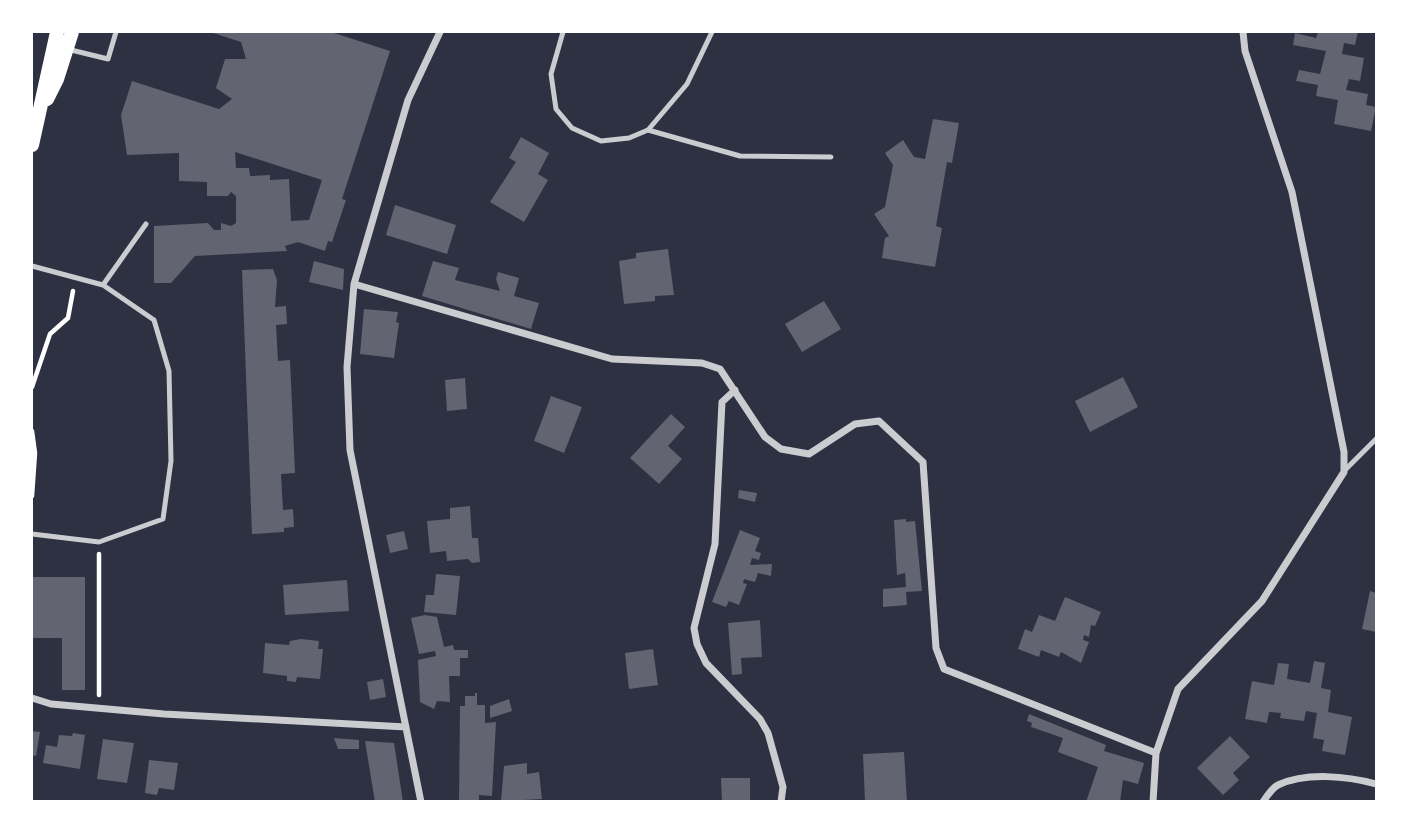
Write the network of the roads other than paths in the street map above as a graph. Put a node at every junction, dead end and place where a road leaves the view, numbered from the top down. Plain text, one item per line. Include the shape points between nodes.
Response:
1 (72, 32) edge
2 (116, 32) edge
3 (440, 32) edge
4 (563, 32) edge
5 (712, 32) edge
6 (1243, 32) edge
7 (60, 42) edge
8 (648, 130) junction
9 (32, 145) edge
10 (831, 157) dead end
11 (146, 224) dead end
12 (32, 266) edge
13 (354, 284) junction
14 (103, 285) junction
15 (735, 390) junction
16 (1377, 439) edge
17 (1344, 471) junction
18 (32, 534) edge
19 (32, 698) edge
20 (406, 727) junction
21 (1156, 753) junction
22 (1377, 784) edge
23 (421, 802) edge
24 (780, 802) edge
25 (1153, 802) edge
26 (1263, 802) edge

1 - 7 main road
2 - 7 lane via 108,59
3 - 13 street via 408,100
4 - 8 lane via 551,74 556,109 572,128 601,141
5 - 8 lane via 687,84
6 - 17 street via 1245,51 1292,192 1345,452
7 - 9 main road
8 - 10 lane via 740,156
11 - 14 lane
12 - 14 lane
13 - 15 street via 612,359 702,363 720,369
13 - 20 street via 347,367 350,450
14 - 18 lane via 154,320 169,371 172,461 163,519 99,542
15 - 21 street via 765,437 781,449 809,454 855,424 879,421 923,462 936,648 944,669
15 - 24 street via 722,402 715,544 694,628 706,663 768,733 783,787
16 - 17 lane
17 - 21 street via 1262,601 1178,689
19 - 20 street via 99,709
20 - 23 street
21 - 25 street
22 - 26 street via 1306,777 1276,786

